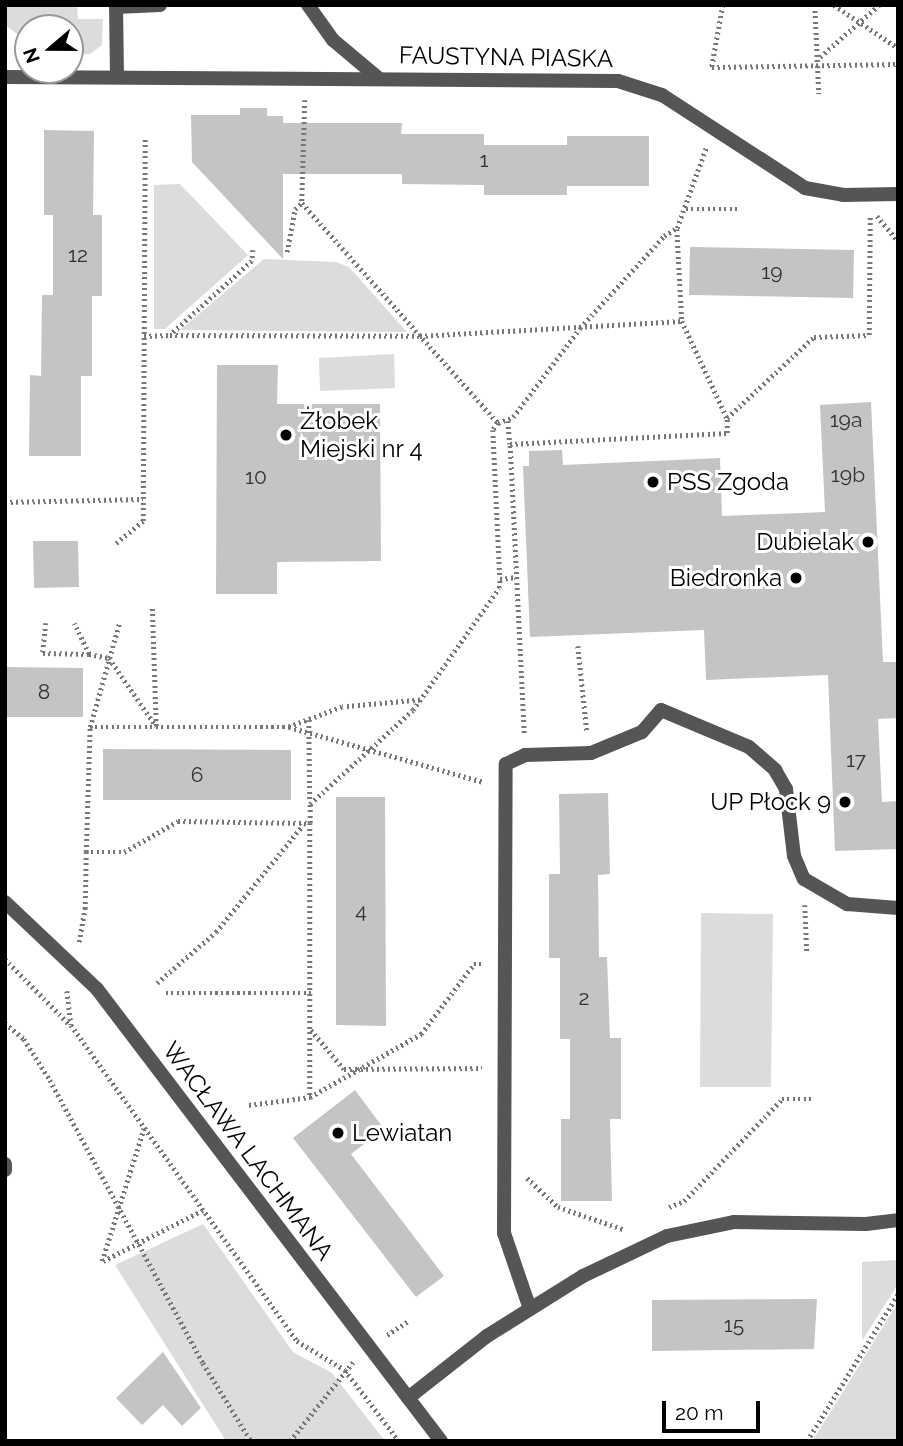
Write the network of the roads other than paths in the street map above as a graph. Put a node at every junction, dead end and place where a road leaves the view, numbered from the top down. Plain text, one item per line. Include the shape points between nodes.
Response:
1 (160, 5) edge
2 (308, 5) edge
3 (116, 6) edge
4 (5, 77) edge
5 (117, 77) junction
6 (377, 77) junction
7 (898, 194) edge
8 (5, 902) edge
9 (898, 908) edge
10 (5, 1164) edge
11 (5, 1170) edge
12 (898, 1220) edge
13 (530, 1309) junction
14 (408, 1398) junction
15 (442, 1441) edge

1 - 3 street
2 - 6 street, FAUSTYNA PIASKA via 333,40
3 - 5 street
4 - 5 street, FAUSTYNA PIASKA
5 - 6 street, FAUSTYNA PIASKA
6 - 7 street, FAUSTYNA PIASKA via 629,83 662,95 805,188 843,195
8 - 14 street, WACŁAWA LACHMANA via 74,964
9 - 13 street via 847,904 804,878 793,856 786,789 775,770 749,747 661,710 642,732 591,753 525,755 506,764 504,1233
10 - 11 street
12 - 13 street via 866,1224 734,1222 695,1227 600,1265
13 - 14 street
14 - 15 street, WACŁAWA LACHMANA

